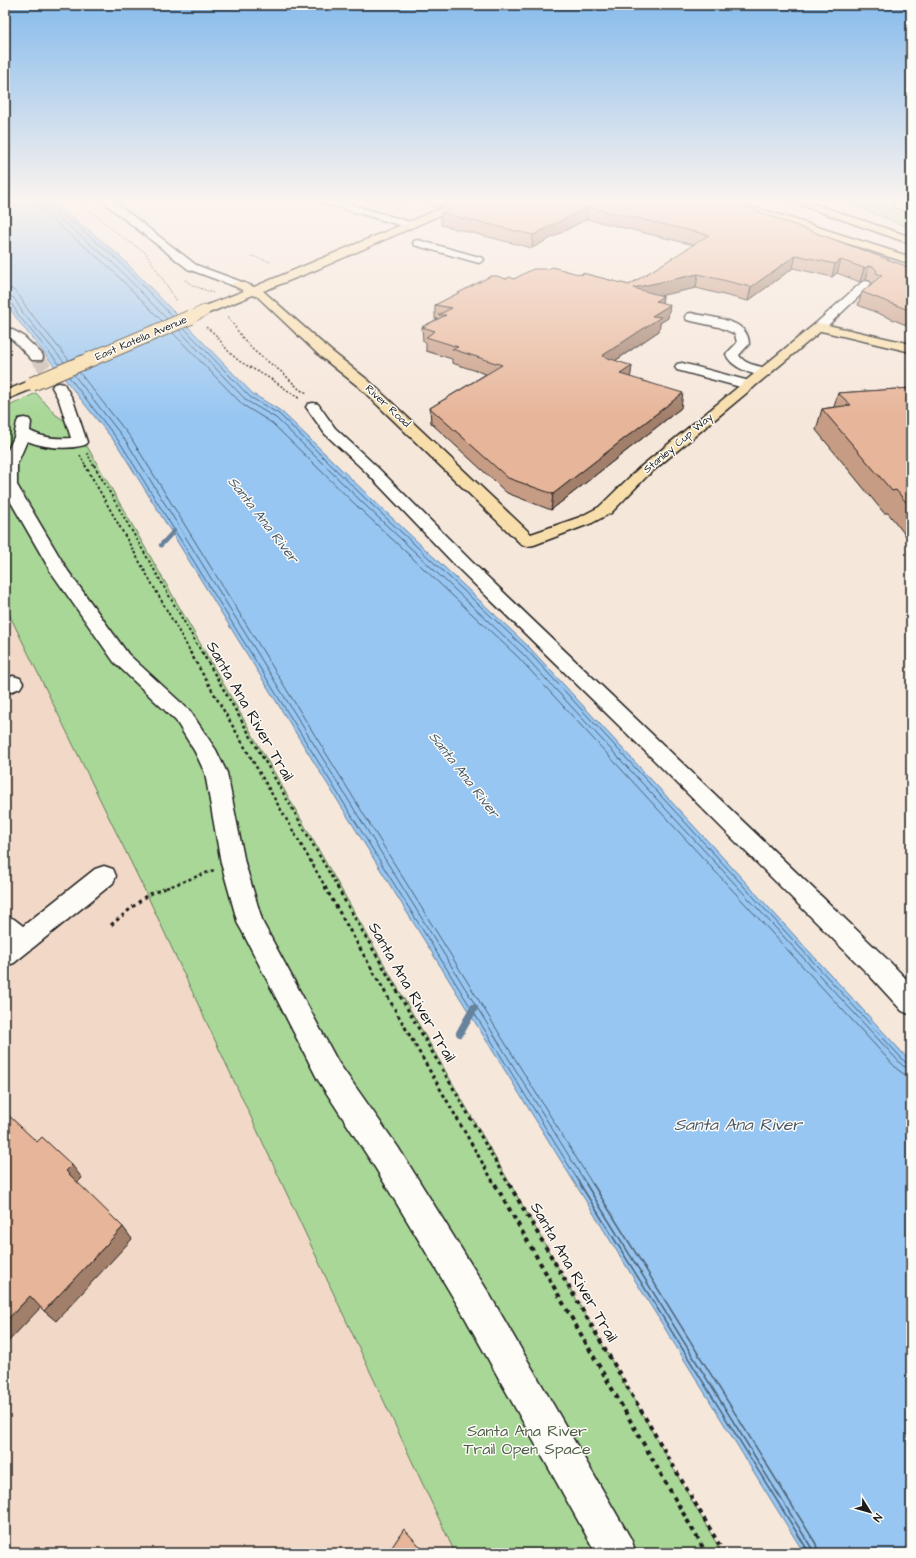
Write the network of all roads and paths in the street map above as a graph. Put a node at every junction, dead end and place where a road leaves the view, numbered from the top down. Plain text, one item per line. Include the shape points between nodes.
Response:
1 (157, 272) edge
2 (205, 272) edge
3 (285, 272) edge
4 (238, 284) junction
5 (866, 284) edge
6 (254, 285) junction
7 (221, 291) dead end
8 (177, 301) dead end
9 (226, 313) dead end
10 (691, 317) dead end
11 (204, 318) junction
12 (819, 327) junction
13 (5, 330) edge
14 (911, 348) edge
15 (42, 361) joint
16 (682, 367) dead end
17 (31, 370) dead end
18 (765, 372) junction
19 (748, 385) junction
20 (59, 387) tunnel mouth
21 (5, 396) edge
22 (313, 407) junction
23 (80, 442) junction
24 (528, 541) joint
25 (233, 863) junction
26 (104, 876) dead end
27 (111, 925) dead end
28 (11, 941) edge
29 (911, 1003) edge
30 (617, 1553) edge
31 (706, 1553) edge
32 (724, 1553) edge

1 - 8 path
2 - 4 street
3 - 6 main road, East Katella Avenue
4 - 6 main road, River Road
4 - 7 main road
5 - 12 street
6 - 11 main road, East Katella Avenue
6 - 24 main road, River Road via 325,353 391,408
9 - 22 path via 254,351 283,372 300,390 323,399 323,402
10 - 18 street via 731,327 740,332 743,344 732,354 733,359
11 - 21 main road, East Katella Avenue, bridge
11 - 22 path via 229,352 239,361
12 - 14 main road
12 - 18 main road, Stanley Cup Way
13 - 15 street via 18,338
15 - 17 main road
16 - 19 street
18 - 19 main road, Stanley Cup Way
19 - 24 main road, Stanley Cup Way via 643,472 605,510 586,520
20 - 23 street
22 - 29 street via 330,431 660,752
23 - 25 street via 41,442 24,428 8,471 9,485 60,572 121,658 183,716 205,750 216,773
23 - 31 path via 75,446 110,511
23 - 32 path, Santa Ana River Trail
25 - 27 path via 147,895
25 - 30 street via 251,924 328,1071 387,1158 471,1295
26 - 28 street

